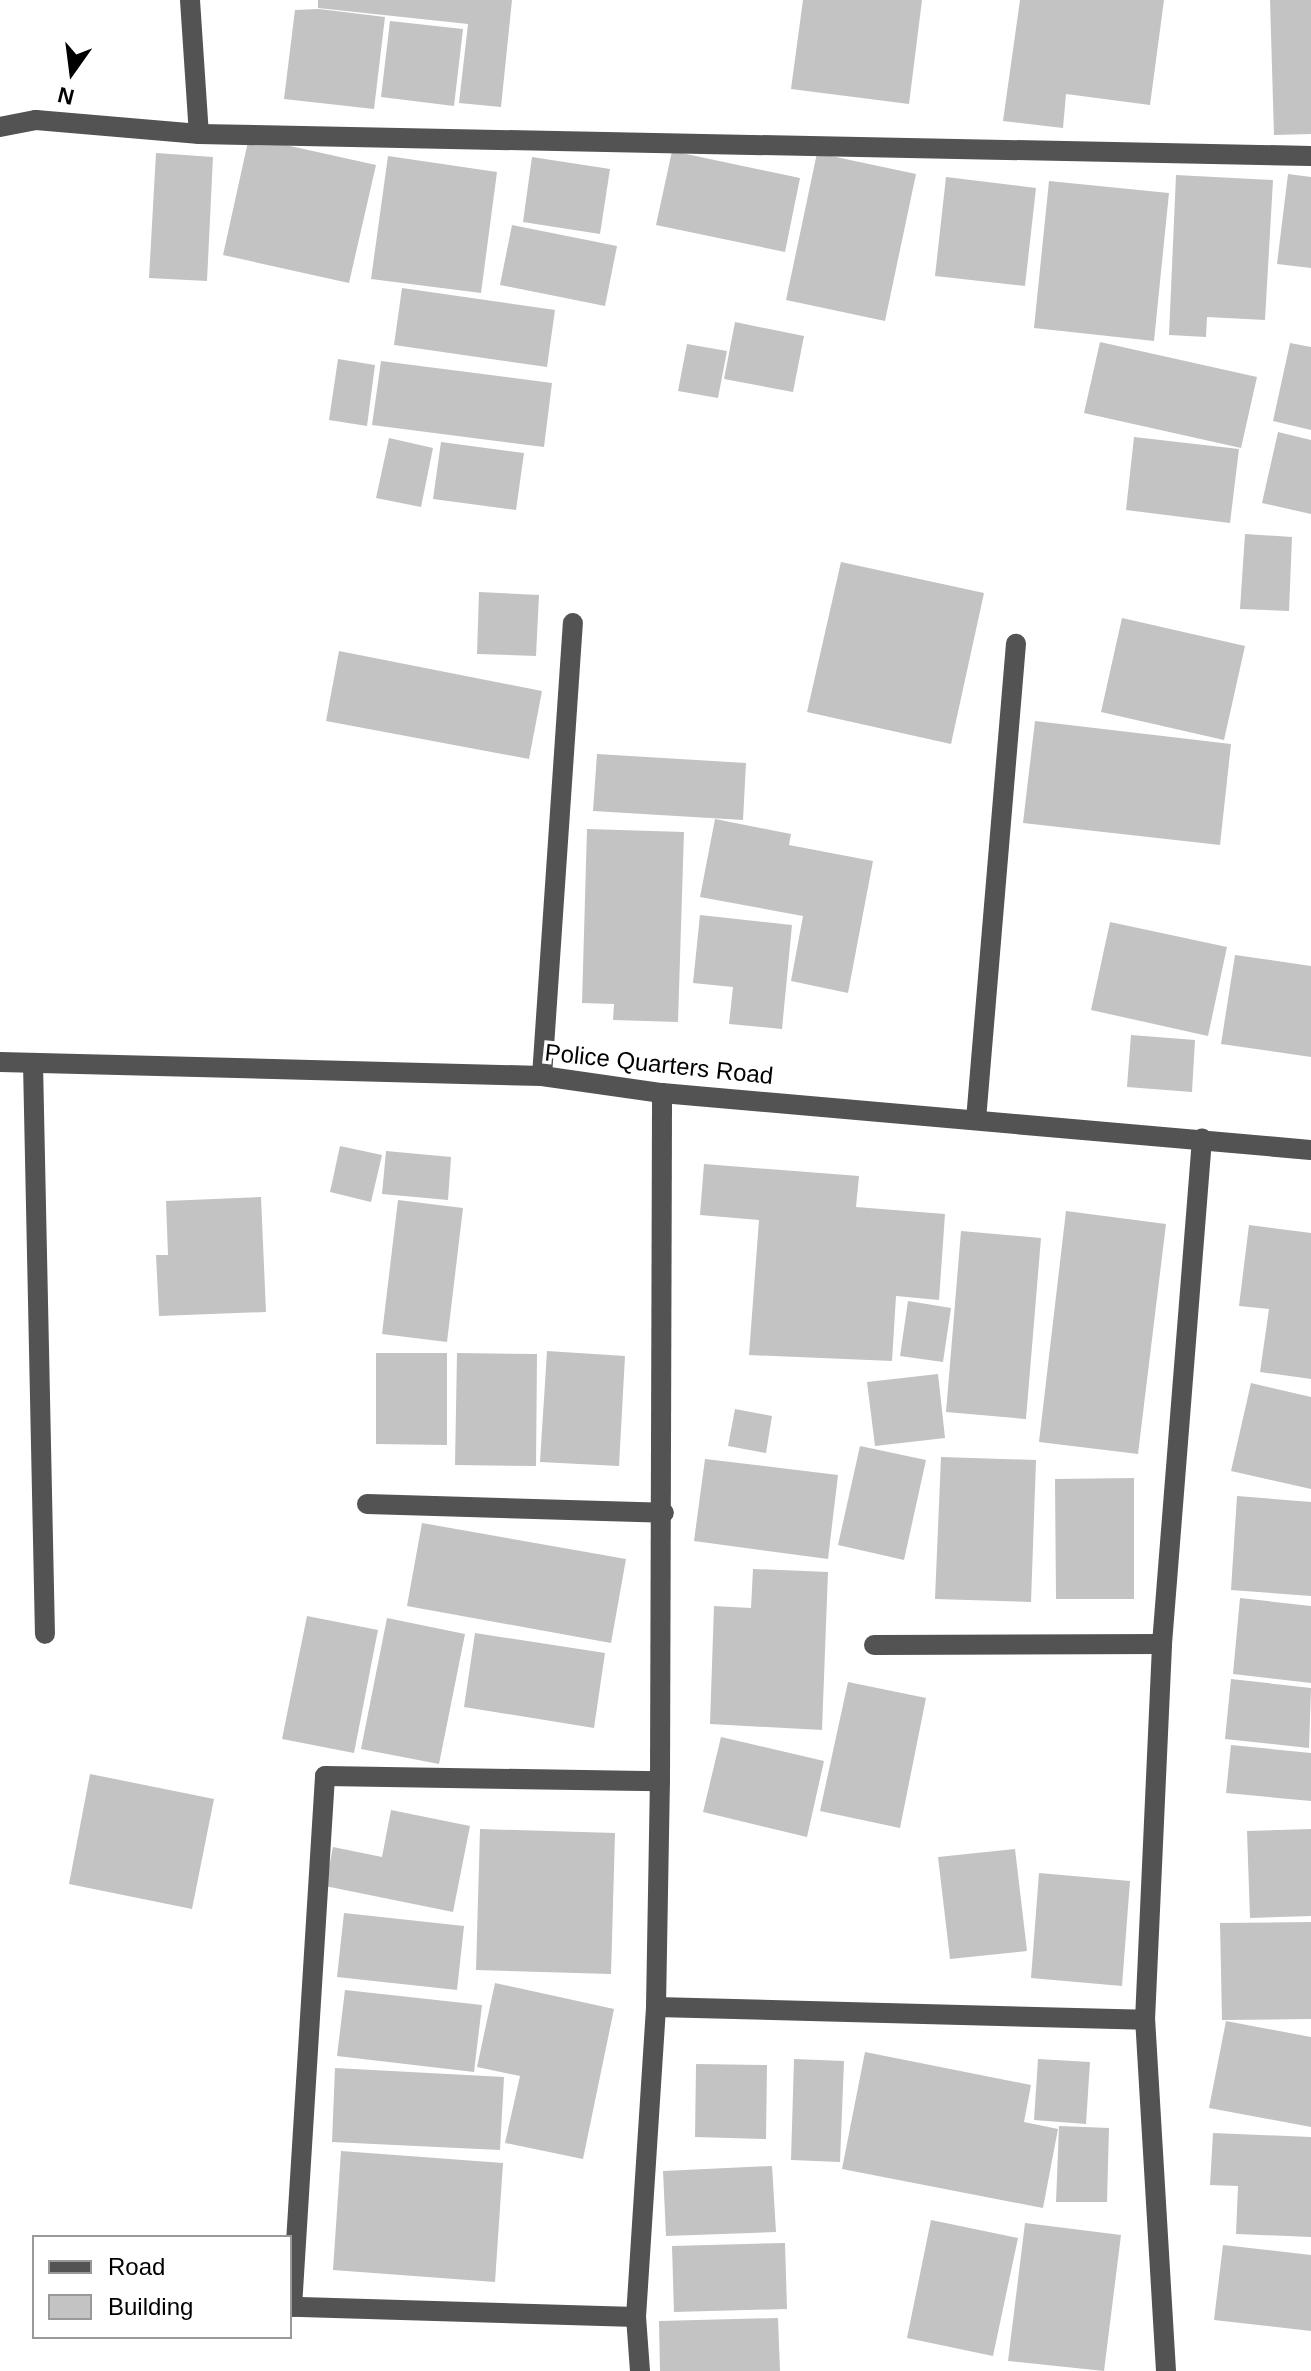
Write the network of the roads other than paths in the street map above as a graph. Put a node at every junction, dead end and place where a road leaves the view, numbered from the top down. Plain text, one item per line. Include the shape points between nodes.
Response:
1 (190, 0) edge
2 (0, 127) edge
3 (199, 134) junction
4 (1311, 156) edge
5 (573, 623) dead end
6 (1016, 644) dead end
7 (0, 1062) edge
8 (33, 1063) junction
9 (542, 1076) junction
10 (662, 1093) junction
11 (976, 1120) junction
12 (1202, 1139) junction
13 (1311, 1150) edge
14 (367, 1504) dead end
15 (664, 1513) junction
16 (45, 1634) dead end
17 (1162, 1644) junction
18 (874, 1645) dead end
19 (660, 1781) junction
20 (656, 2007) junction
21 (1145, 2020) junction
22 (636, 2317) junction
23 (640, 2371) edge
24 (1166, 2371) edge

1 - 3 street
2 - 3 street via 36,120
3 - 4 street
5 - 9 street
6 - 11 street
7 - 8 street, Police Quarters Road
8 - 9 street, Police Quarters Road
8 - 16 street
9 - 10 street, Police Quarters Road
10 - 11 street, Police Quarters Road
10 - 15 street
11 - 12 street, Police Quarters Road
12 - 13 street, Police Quarters Road
12 - 17 street
14 - 15 street
15 - 19 street
17 - 18 street
17 - 21 street
19 - 20 street
19 - 22 street via 325,1776 292,2307
20 - 21 street
20 - 22 street
21 - 24 street
22 - 23 street

